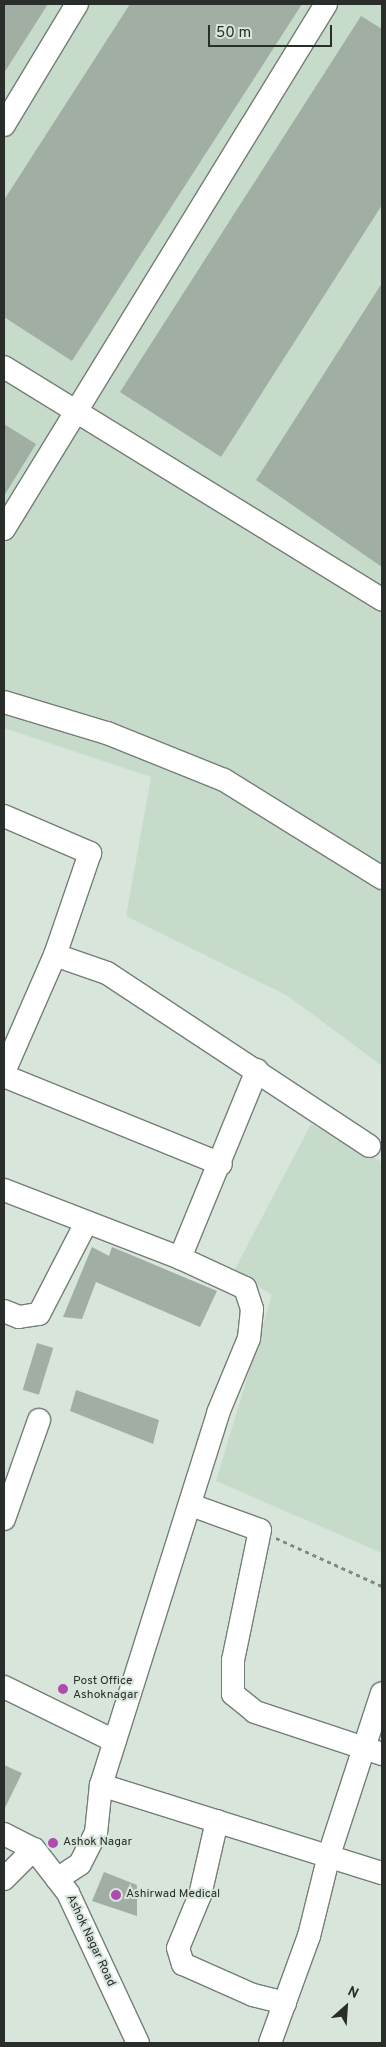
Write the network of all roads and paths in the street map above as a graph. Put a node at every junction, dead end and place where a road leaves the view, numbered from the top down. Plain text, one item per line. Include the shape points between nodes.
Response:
1 (77, 4) edge
2 (326, 4) edge
3 (4, 125) edge
4 (4, 367) edge
5 (75, 410) junction
6 (4, 529) edge
7 (382, 600) edge
8 (4, 702) edge
9 (4, 816) edge
10 (379, 868) edge
11 (55, 955) junction
12 (258, 1070) junction
13 (4, 1074) edge
14 (369, 1146) dead end
15 (221, 1164) junction
16 (4, 1190) edge
17 (86, 1222) junction
18 (180, 1258) junction
19 (4, 1311) edge
20 (39, 1420) dead end
21 (191, 1505) junction
22 (4, 1519) edge
23 (260, 1530) junction
24 (382, 1586) edge
25 (4, 1686) edge
26 (382, 1693) edge
27 (114, 1741) junction
28 (374, 1752) edge
29 (100, 1785) junction
30 (217, 1821) junction
31 (4, 1834) edge
32 (34, 1849) junction
33 (329, 1855) junction
34 (382, 1873) edge
35 (57, 1878) junction
36 (4, 1879) edge
37 (285, 2003) junction
38 (138, 2043) edge
39 (270, 2043) edge

1 - 3 street
2 - 5 street
4 - 5 street
5 - 6 street
5 - 7 street
8 - 10 street via 107,733 224,780
9 - 11 street via 90,853
11 - 12 street via 107,973
11 - 13 street
12 - 14 street
12 - 15 street
13 - 15 street
15 - 18 street
16 - 17 street
17 - 18 street
17 - 19 street via 39,1314 19,1317
18 - 21 street via 245,1288 252,1309 249,1338 218,1413
20 - 22 street
21 - 23 street
21 - 27 street
23 - 24 path
23 - 28 street via 233,1660 233,1694 256,1712
25 - 27 street
26 - 28 street
27 - 29 street
28 - 33 street
29 - 30 street
29 - 35 street via 96,1833 80,1864
30 - 33 street
30 - 37 street via 200,1895 178,1948 183,1964 253,1995
31 - 32 street, Ashok Nagar Road
32 - 35 street, Ashok Nagar Road
32 - 36 street
33 - 34 street
33 - 37 street via 309,1936
35 - 38 street, Ashok Nagar Road via 68,1893
37 - 39 street

